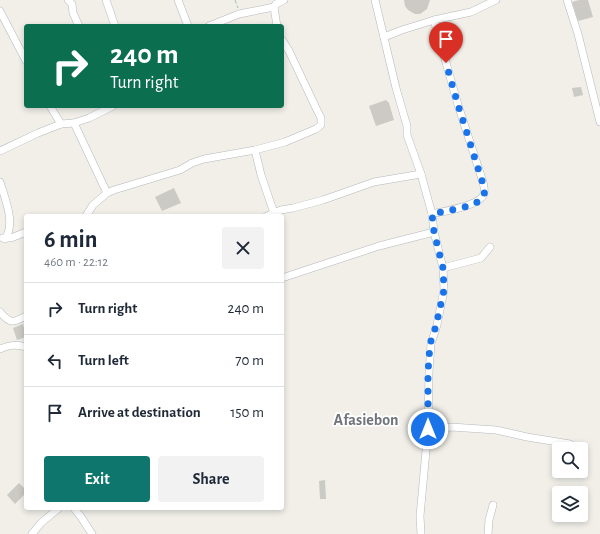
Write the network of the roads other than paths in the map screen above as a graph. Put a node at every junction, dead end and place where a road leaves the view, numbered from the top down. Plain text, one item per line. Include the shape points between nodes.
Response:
1 (68, 0) edge
2 (106, 0) edge
3 (178, 0) edge
4 (284, 0) edge
5 (375, 0) edge
6 (496, 0) edge
7 (567, 0) edge
8 (274, 7) junction
9 (0, 11) edge
10 (434, 20) junction
11 (78, 24) edge
12 (114, 24) edge
13 (187, 24) edge
14 (214, 24) edge
15 (277, 24) edge
16 (384, 37) junction
17 (284, 43) edge
18 (24, 57) edge
19 (51, 108) edge
20 (108, 108) edge
21 (600, 122) edge
22 (74, 123) junction
23 (61, 124) junction
24 (255, 150) junction
25 (0, 151) edge
26 (421, 174) junction
27 (0, 182) edge
28 (107, 193) junction
29 (87, 214) edge
30 (274, 214) edge
31 (275, 214) edge
32 (432, 214) junction
33 (24, 232) edge
34 (434, 232) junction
35 (2, 238) edge
36 (490, 247) dead end
37 (443, 268) junction
38 (284, 277) edge
39 (0, 312) edge
40 (24, 317) edge
41 (24, 346) edge
42 (0, 349) edge
43 (428, 429) junction
44 (558, 442) edge
45 (493, 505) dead end
46 (57, 510) edge
47 (76, 510) edge
48 (32, 534) edge
49 (92, 534) edge
50 (421, 534) edge
51 (488, 534) edge

1 - 11 street via 72,4
2 - 12 street
3 - 13 street
4 - 8 street
5 - 16 street
6 - 10 street via 471,12
7 - 21 street
8 - 14 street via 239,14
8 - 15 street
9 - 18 street
10 - 16 street
10 - 32 street via 485,190 479,201
16 - 26 street via 407,126 407,135
17 - 24 street via 321,118 322,125 285,142
19 - 23 street
20 - 22 street
22 - 23 street
22 - 28 street
23 - 25 street
24 - 28 street via 204,159 180,170
24 - 30 street
26 - 31 street via 374,182 323,200 281,210
26 - 32 street
27 - 35 street via 10,226 9,233
28 - 29 street via 93,204
32 - 34 street
33 - 35 street
34 - 37 street
34 - 38 street via 378,246
36 - 37 street via 481,258
37 - 43 street via 444,290 430,344
39 - 40 street via 12,322
41 - 42 street via 18,344
43 - 44 street via 451,427 496,430
43 - 50 street via 420,516
45 - 51 street via 488,520
46 - 48 street
47 - 49 street

